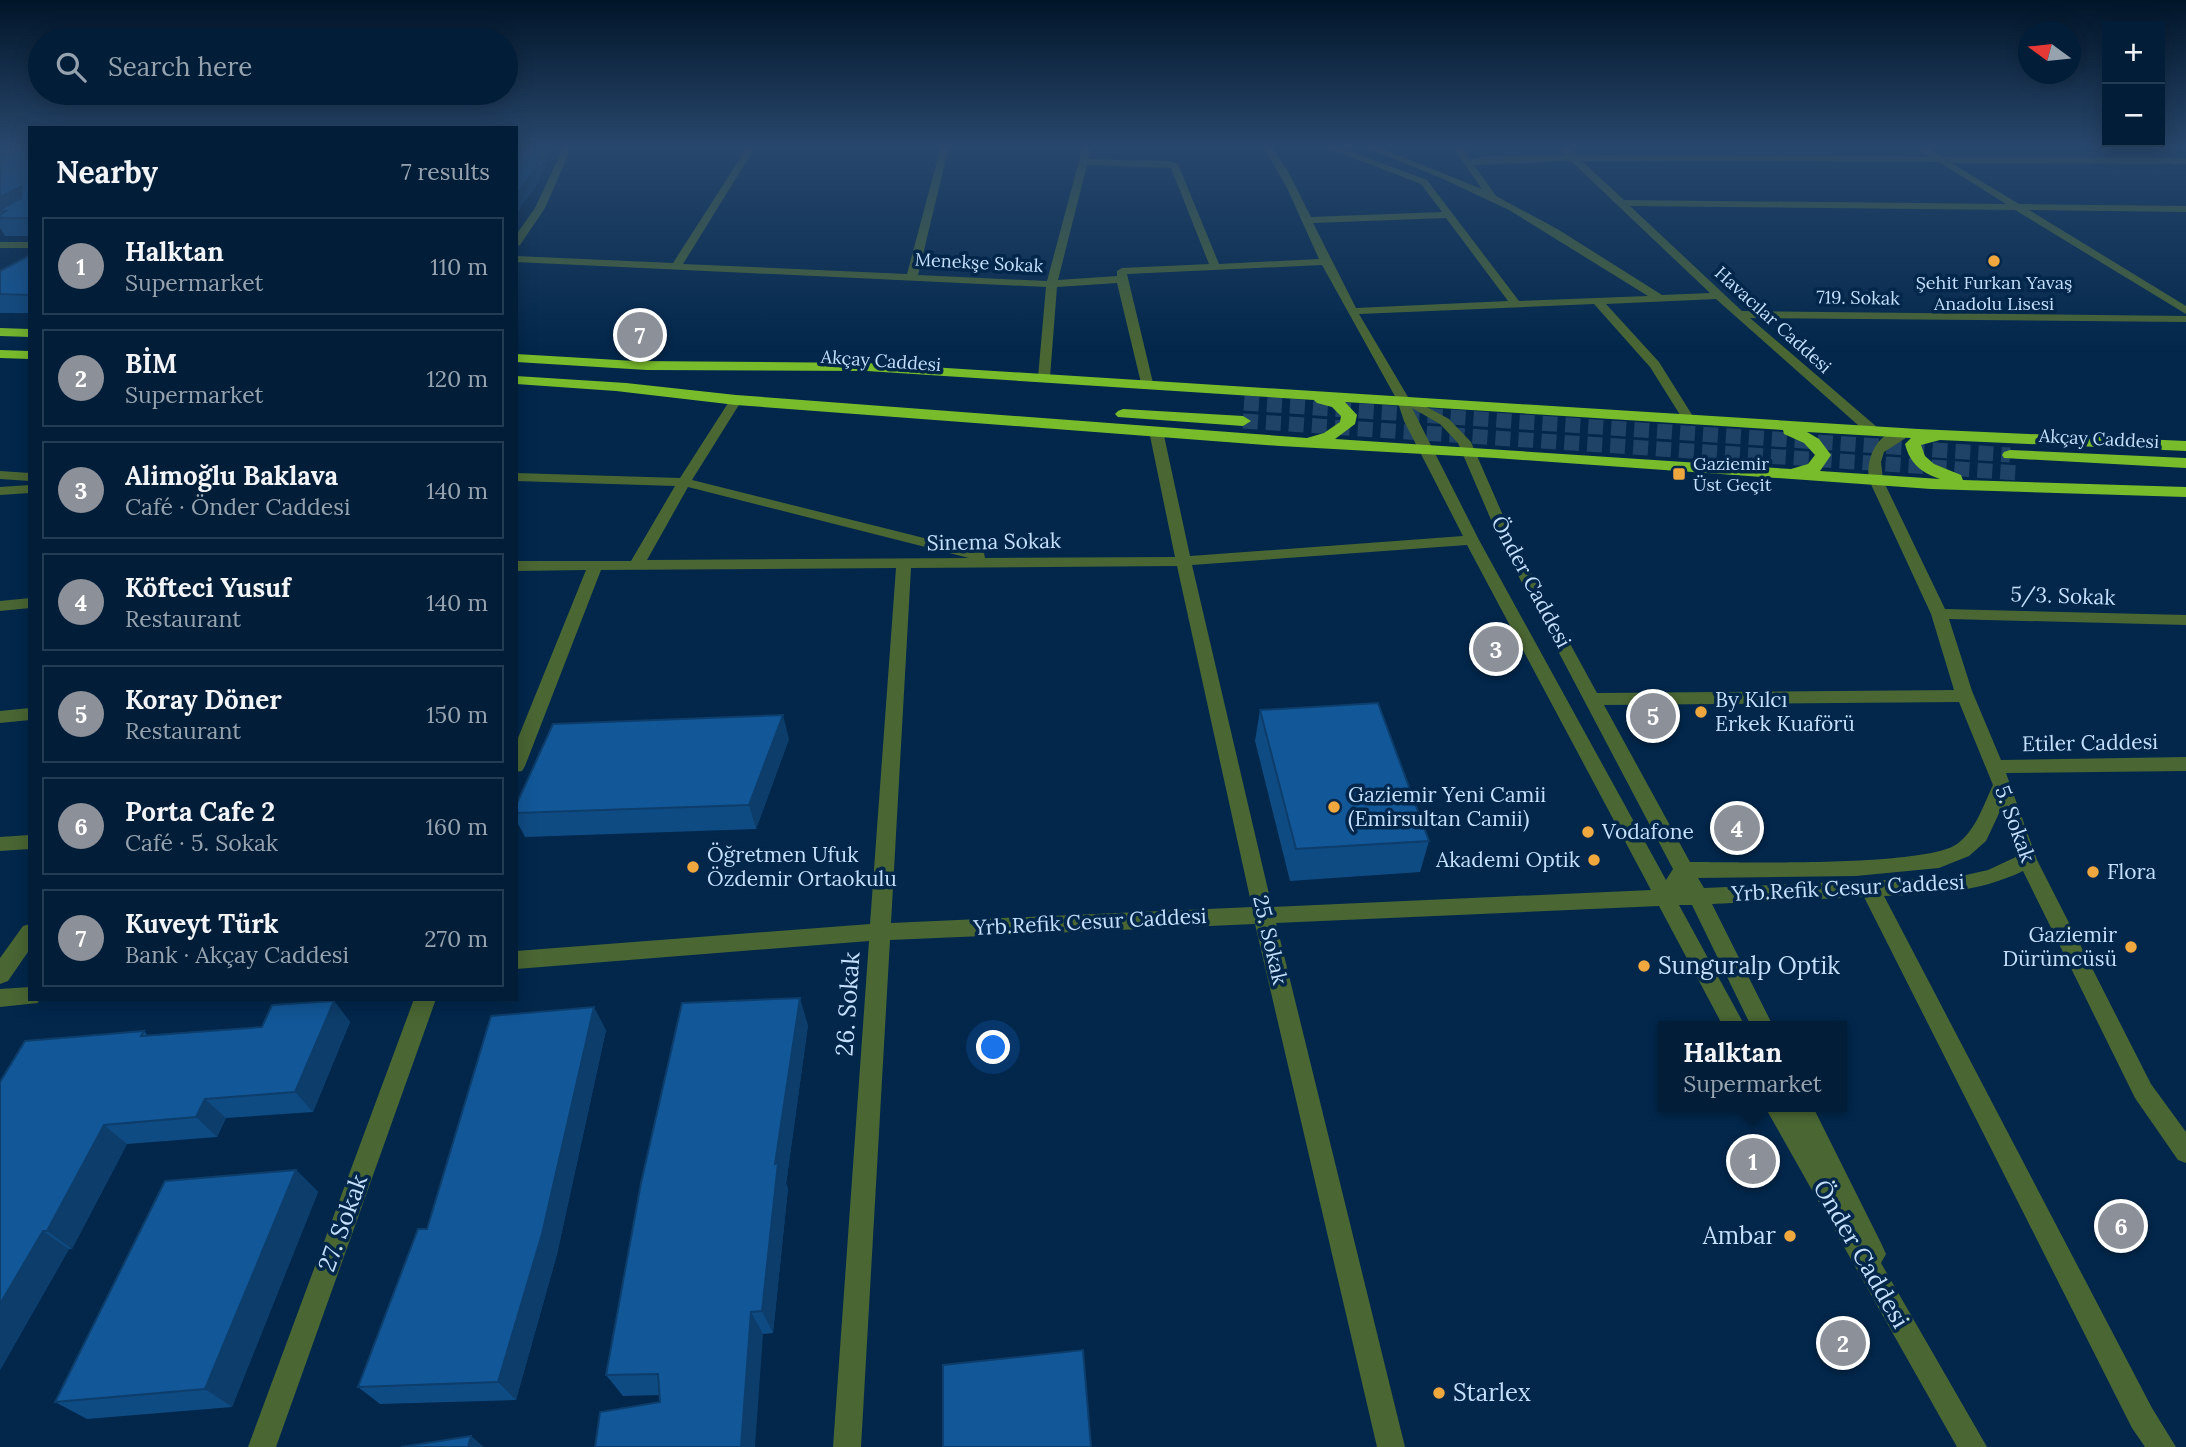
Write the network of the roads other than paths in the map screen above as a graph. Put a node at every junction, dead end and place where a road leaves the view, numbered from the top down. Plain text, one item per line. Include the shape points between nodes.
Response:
1 (536, 214) edge
2 (710, 214) edge
3 (928, 214) edge
4 (1070, 214) edge
5 (1194, 214) edge
6 (1306, 214) edge
7 (1521, 214) edge
8 (1629, 214) edge
9 (2028, 214) edge
10 (1449, 215) joint
11 (1309, 220) junction
12 (518, 240) edge
13 (28, 245) edge
14 (0, 246) edge
15 (518, 259) edge
16 (1326, 261) junction
17 (678, 264) junction
18 (1215, 267) junction
19 (912, 277) junction
20 (1122, 279) junction
21 (1052, 284) junction
22 (1719, 296) junction
23 (1661, 299) junction
24 (1597, 301) junction
25 (1516, 305) junction
26 (1353, 311) junction
27 (2186, 311) edge
28 (1740, 314) junction
29 (2186, 319) edge
30 (0, 332) edge
31 (28, 333) edge
32 (0, 354) edge
33 (28, 355) edge
34 (518, 358) edge
35 (636, 365) junction
36 (1044, 377) junction
37 (518, 380) edge
38 (1147, 383) junction
39 (613, 386) junction
40 (1290, 392) junction
41 (736, 400) junction
42 (1403, 400) junction
43 (1244, 403) tunnel mouth
44 (1688, 418) junction
45 (1243, 421) tunnel mouth
46 (1761, 424) junction
47 (1156, 431) junction
48 (1873, 431) junction
49 (1904, 433) junction
50 (1942, 435) junction
51 (1280, 441) junction
52 (2186, 446) edge
53 (1425, 450) junction
54 (1466, 451) junction
55 (2010, 454) tunnel mouth
56 (2186, 463) edge
57 (2020, 473) tunnel mouth
58 (1782, 474) junction
59 (0, 475) edge
60 (28, 477) edge
61 (518, 477) edge
62 (1876, 480) junction
63 (2186, 480) edge
64 (684, 482) junction
65 (1997, 486) junction
66 (28, 489) edge
67 (0, 491) edge
68 (2186, 492) edge
69 (1472, 540) junction
70 (1183, 561) junction
71 (1001, 562) junction
72 (596, 564) junction
73 (636, 564) junction
74 (904, 564) junction
75 (518, 566) edge
76 (28, 603) edge
77 (0, 606) edge
78 (1939, 614) junction
79 (2186, 620) edge
80 (1965, 696) junction
81 (1593, 699) junction
82 (28, 714) edge
83 (0, 717) edge
84 (518, 761) edge
85 (2186, 764) edge
86 (1998, 776) junction
87 (28, 842) edge
88 (0, 844) edge
89 (2027, 860) junction
90 (1684, 870) junction
91 (1870, 889) junction
92 (1698, 896) junction
93 (1665, 898) junction
94 (1263, 914) junction
95 (879, 932) junction
96 (28, 935) edge
97 (518, 960) edge
98 (0, 975) edge
99 (28, 996) edge
100 (0, 999) edge
101 (424, 1001) edge
102 (1731, 1021) edge
103 (1760, 1021) edge
104 (1780, 1112) edge
105 (1803, 1112) edge
106 (2186, 1152) edge
107 (1945, 1402) junction
108 (261, 1447) edge
109 (847, 1447) edge
110 (1391, 1447) edge
111 (1973, 1447) edge
112 (2162, 1447) edge

1 - 12 street
2 - 17 street
3 - 19 street
4 - 21 street
5 - 18 street
6 - 11 street
7 - 23 street
8 - 22 street, Havacılar Caddesi
9 - 27 street
10 - 11 street
10 - 25 street
11 - 16 street
13 - 14 street
15 - 17 street, Menekşe Sokak
16 - 18 street
16 - 26 street
17 - 19 street, Menekşe Sokak
18 - 20 street via 1122,271
19 - 21 street, Menekşe Sokak
20 - 21 street
20 - 38 street
21 - 36 street, Menekşe Sokak
22 - 23 street
22 - 28 street, Havacılar Caddesi
23 - 24 street
24 - 25 street
24 - 44 street via 1655,365
25 - 26 street
26 - 42 street
28 - 29 street, 719. Sokak
28 - 48 street, Havacılar Caddesi
30 - 31 highway
32 - 33 highway
34 - 35 highway, Akçay Caddesi
35 - 36 highway via 867,367
35 - 43 highway, Akçay Caddesi
36 - 38 highway
37 - 39 highway, Akçay Caddesi
38 - 40 highway
39 - 41 highway
39 - 45 highway, Akçay Caddesi
40 - 42 highway
40 - 51 highway via 1337,403 1349,415 1348,424 1328,438
41 - 47 highway
41 - 64 street
42 - 44 highway
42 - 53 street, Önder Caddesi
42 - 54 street, Önder Caddesi via 1432,411 1453,427
44 - 46 highway
46 - 48 highway
46 - 58 highway via 1805,435 1823,455 1813,469
47 - 51 highway
47 - 70 street, 25. Sokak
48 - 49 highway
49 - 50 highway
49 - 62 street via 1877,450
50 - 52 highway
50 - 65 highway via 1913,444 1920,462 1957,480
51 - 53 highway
53 - 54 highway
53 - 69 street, Önder Caddesi
54 - 58 highway
54 - 81 street, Önder Caddesi via 1508,543
55 - 56 highway, Akçay Caddesi
57 - 63 highway, Akçay Caddesi
58 - 62 highway
59 - 60 street
61 - 64 street
62 - 65 highway
62 - 78 street, 5. Sokak
64 - 71 street
64 - 73 street
65 - 68 highway
66 - 67 street
69 - 70 street, Sinema Sokak
69 - 93 street, Önder Caddesi
70 - 71 street, Sinema Sokak
70 - 94 street, 25. Sokak
71 - 74 street, Sinema Sokak
72 - 73 street, Sinema Sokak
72 - 75 street, Sinema Sokak
72 - 84 street
73 - 74 street, Sinema Sokak
74 - 95 street, 26. Sokak
76 - 77 street
78 - 79 street, 5/3. Sokak
78 - 80 street, 5. Sokak
80 - 81 street
80 - 86 street, 5. Sokak
81 - 90 street, Önder Caddesi
82 - 83 street
85 - 86 street, Etiler Caddesi
86 - 89 street, 5. Sokak
86 - 90 street, Yrb.Refik Cesur Caddesi via 1979,836 1962,851 1939,860 1856,868
87 - 88 street
89 - 91 street, Yrb.Refik Cesur Caddesi via 1993,877 1957,885
89 - 106 street, 5. Sokak via 2143,1091
90 - 92 street, Önder Caddesi
90 - 93 street
91 - 92 street, Yrb.Refik Cesur Caddesi
91 - 112 street via 2142,1418
92 - 93 street, Yrb.Refik Cesur Caddesi
92 - 103 street, Önder Caddesi
93 - 94 street, Yrb.Refik Cesur Caddesi
93 - 102 street, Önder Caddesi
94 - 95 street, Yrb.Refik Cesur Caddesi
94 - 110 street, 25. Sokak
95 - 97 street, Yrb.Refik Cesur Caddesi
95 - 109 street, 26. Sokak
96 - 98 street
99 - 100 street
101 - 108 street, 27. Sokak
104 - 107 street, Önder Caddesi
105 - 107 street, Önder Caddesi
107 - 111 street, Önder Caddesi

